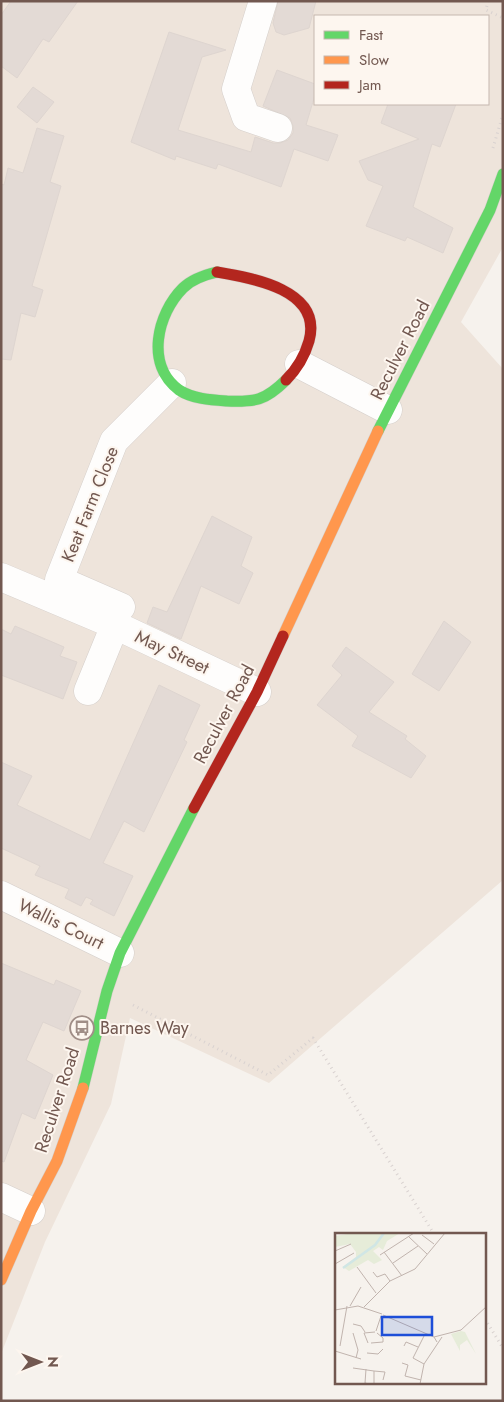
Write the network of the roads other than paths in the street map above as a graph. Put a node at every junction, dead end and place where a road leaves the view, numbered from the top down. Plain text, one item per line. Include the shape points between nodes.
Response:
1 (263, 1) edge
2 (278, 128) dead end
3 (503, 174) edge
4 (299, 364) junction
5 (172, 383) junction
6 (388, 410) junction
7 (1, 577) edge
8 (118, 616) junction
9 (88, 691) dead end
10 (257, 692) junction
11 (1, 895) edge
12 (120, 954) junction
13 (1, 1197) edge
14 (31, 1211) junction
15 (1, 1280) edge

1 - 2 street via 236,89 246,117
3 - 6 street, Reculver Road via 490,210
4 - 5 street via 266,398 253,402 197,397
4 - 5 street via 311,323 304,306 280,289 261,281 227,273 207,273 190,280 180,289 165,312 158,345 160,362
4 - 6 street
5 - 8 street, Keat Farm Close via 114,441 59,580
6 - 10 street, Reculver Road
7 - 8 street, May Street
8 - 9 street, May Street
8 - 10 street, May Street
10 - 12 street, Reculver Road
11 - 12 street, Wallis Court
12 - 14 street, Reculver Road via 107,991 83,1090 57,1161
13 - 14 street
14 - 15 street, Reculver Road

